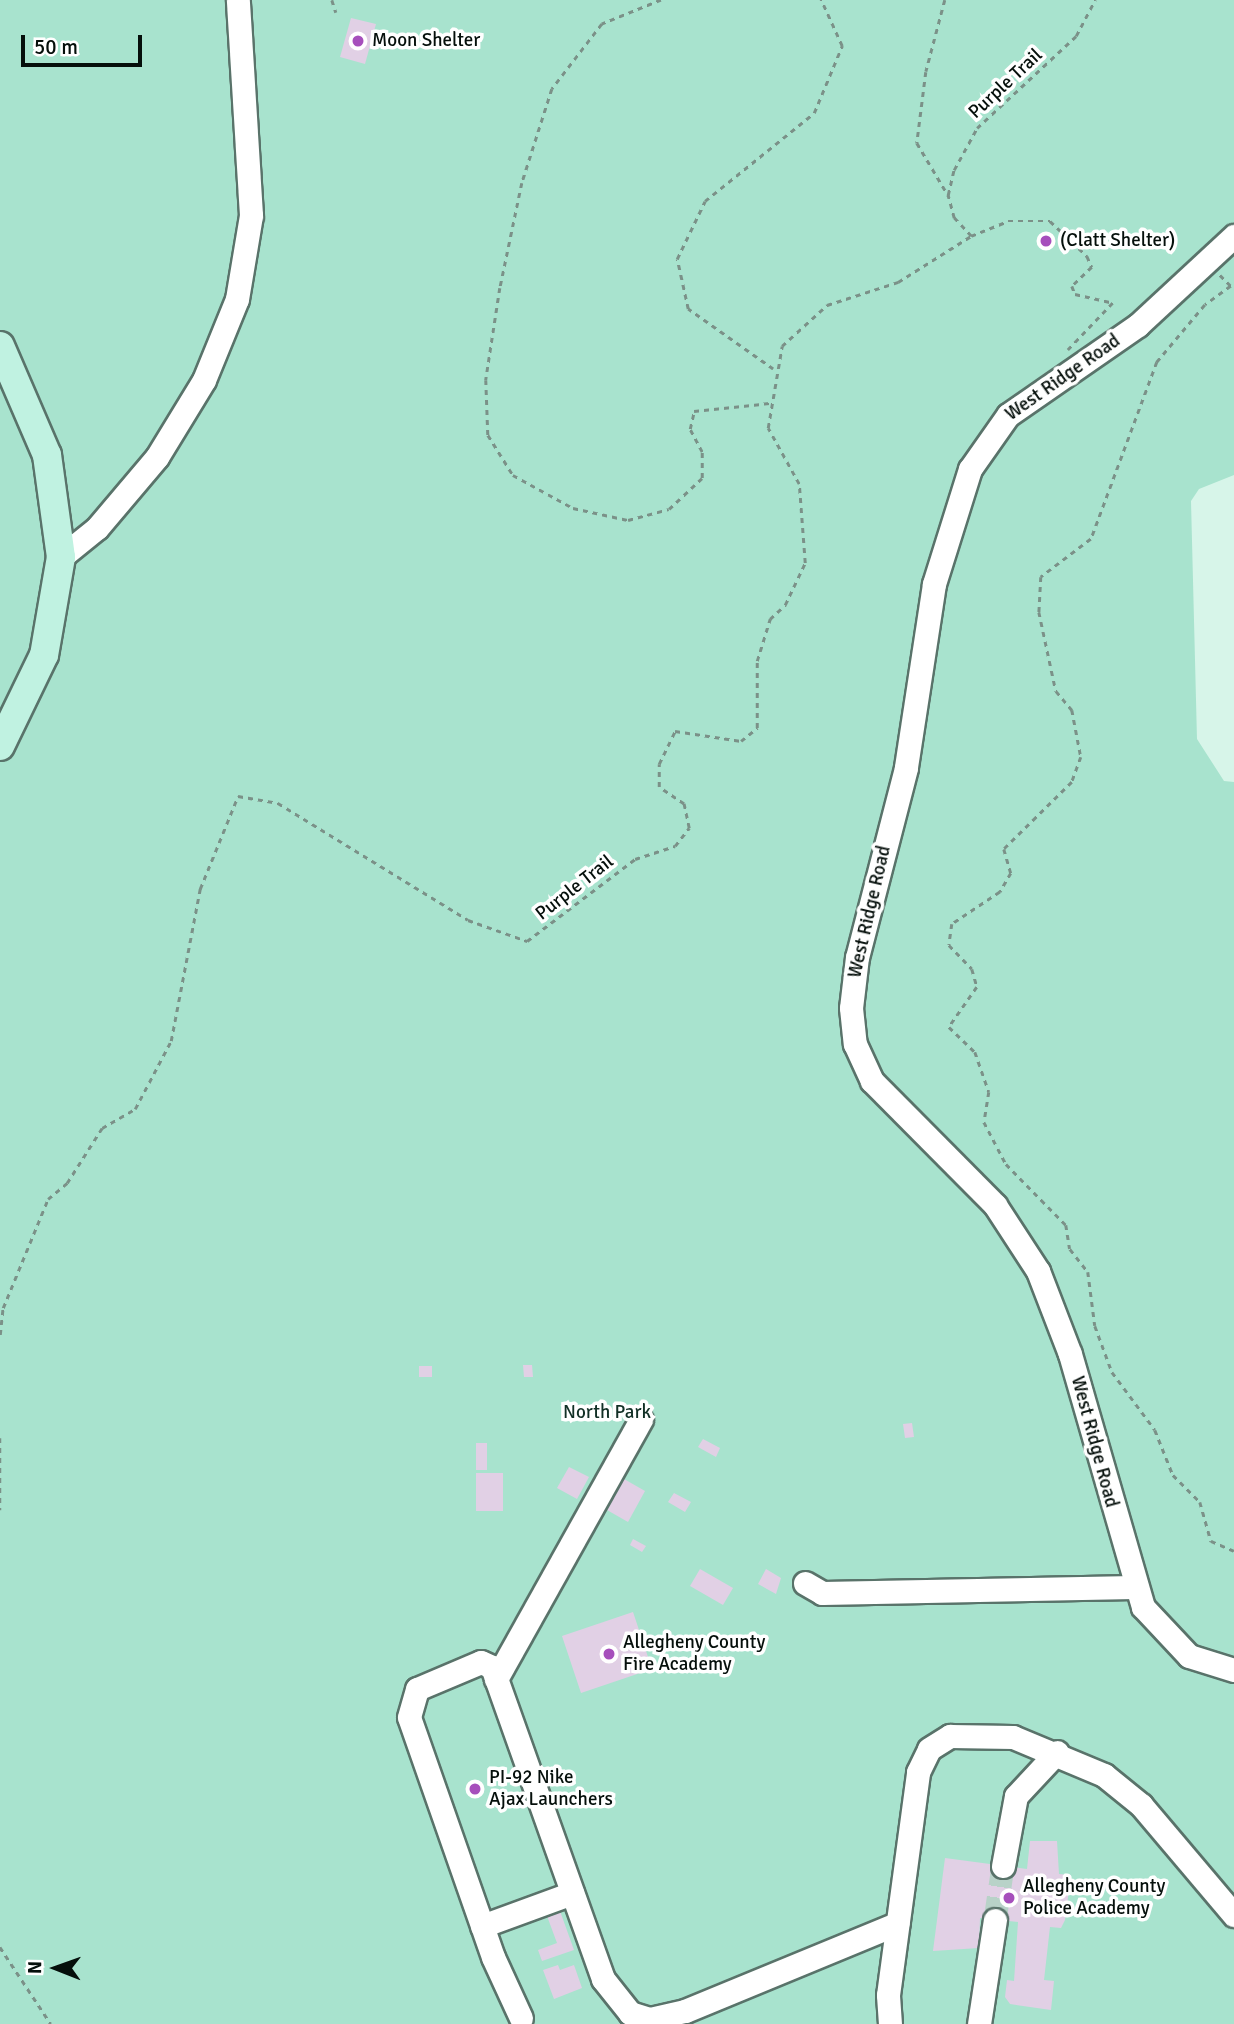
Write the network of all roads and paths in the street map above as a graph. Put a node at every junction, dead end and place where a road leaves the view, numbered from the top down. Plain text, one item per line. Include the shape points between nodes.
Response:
1 (238, 0) edge
2 (332, 0) edge
3 (661, 0) edge
4 (821, 0) edge
5 (945, 0) edge
6 (1095, 0) edge
7 (336, 12) dead end
8 (948, 195) junction
9 (971, 236) junction
10 (1234, 236) edge
11 (1196, 276) junction
12 (0, 346) edge
13 (1075, 368) junction
14 (773, 369) junction
15 (771, 402) junction
16 (61, 557) junction
17 (0, 746) edge
18 (0, 1335) edge
19 (641, 1420) dead end
20 (0, 1438) edge
21 (0, 1510) edge
22 (1234, 1550) edge
23 (805, 1583) dead end
24 (1134, 1587) junction
25 (1234, 1671) edge
26 (496, 1679) junction
27 (1057, 1752) junction
28 (1003, 1866) tunnel mouth
29 (572, 1893) junction
30 (1234, 1915) edge
31 (995, 1920) tunnel mouth
32 (898, 1923) junction
33 (482, 1926) junction
34 (0, 1947) edge
35 (521, 2018) dead end
36 (51, 2024) edge
37 (890, 2024) edge
38 (979, 2024) edge

1 - 16 street via 251,215 237,299 204,380 157,457 97,528
2 - 7 path
3 - 15 path via 602,24 552,89 522,183 500,288 485,380 488,435 513,475 573,508 628,520 669,509 702,478 702,452 690,429 694,411
4 - 14 path via 842,47 814,113 705,201 677,259 688,309
5 - 8 path via 926,72 916,144
6 - 8 path, Purple Trail via 1076,36 977,128
8 - 9 path via 954,218
9 - 13 path, Purple Trail via 1008,221 1050,221 1087,256 1093,267 1072,286 1075,294 1112,303 1104,318 1070,342 1067,357
9 - 14 path, Purple Trail via 898,282 827,305 782,346
10 - 11 street, West Ridge Road
11 - 13 street, West Ridge Road
11 - 22 path via 1229,278 1231,286 1205,305 1157,362 1091,539 1041,577 1039,612 1056,691 1072,710 1082,757 1072,782 1004,849 1011,873 1000,892 952,924 949,945 972,969 977,987 949,1027 975,1052 989,1092 984,1122 1006,1164 1066,1225 1070,1249 1088,1272 1095,1326 1112,1372 1155,1430 1174,1475 1200,1502 1211,1541
12 - 16 main road via 47,455
13 - 24 street, West Ridge Road via 998,424 961,491 929,610 904,778 857,957 852,1026 872,1081 995,1205 1038,1271 1070,1354
14 - 15 path, Purple Trail
15 - 18 path, Purple Trail via 768,428 799,484 806,563 785,605 770,619 757,661 757,728 741,741 675,731 659,764 659,786 684,804 689,828 675,846 635,859 527,941 468,920 278,803 238,796 200,889 171,1041 135,1109 102,1128 67,1183 48,1199 3,1308
16 - 17 main road via 44,655
19 - 26 street
20 - 21 path
23 - 24 street via 822,1593
24 - 25 street, West Ridge Road via 1175,1645
26 - 29 street
26 - 33 street via 489,1664 477,1664 417,1689 410,1705 411,1729
27 - 28 street via 1016,1796
27 - 30 street via 1125,1790
27 - 32 street via 1013,1737 968,1734 929,1749 918,1772
29 - 32 street via 614,1998 630,2013 650,2019 685,2011
29 - 33 street
31 - 38 street
32 - 37 street
33 - 35 street
34 - 36 path

